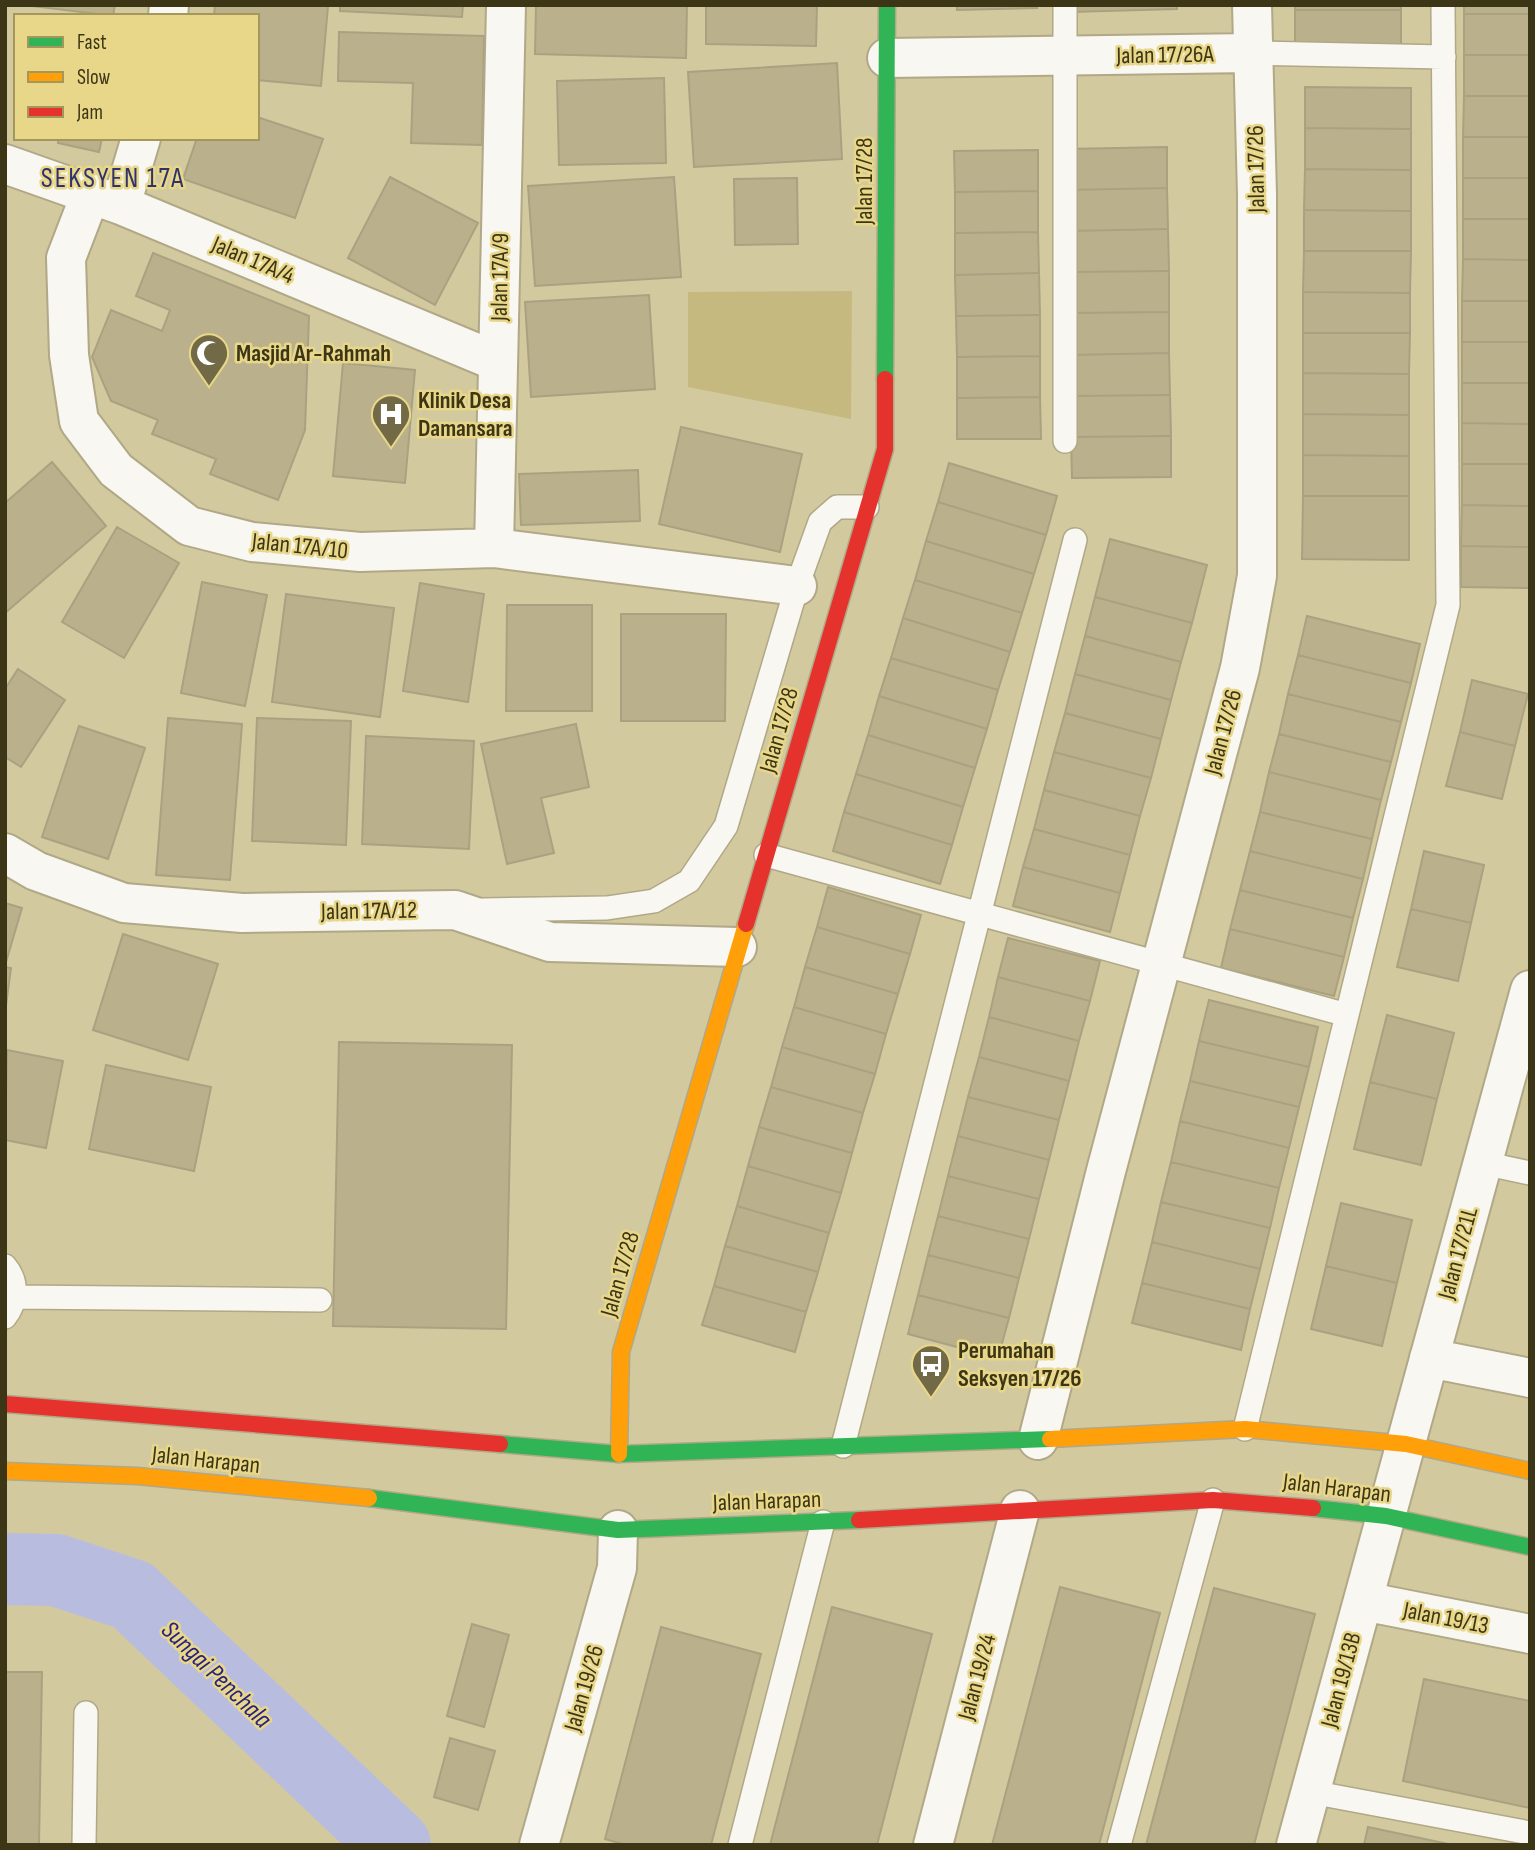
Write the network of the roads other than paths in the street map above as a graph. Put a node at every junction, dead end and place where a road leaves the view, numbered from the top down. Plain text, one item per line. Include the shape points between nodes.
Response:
1 (506, 5) edge
2 (1065, 5) edge
3 (1252, 5) edge
4 (1443, 5) edge
5 (882, 24) edge
6 (1252, 53) junction
7 (1444, 57) junction
8 (1066, 58) junction
9 (140, 140) edge
10 (5, 164) edge
11 (106, 199) junction
12 (498, 362) junction
13 (1065, 440) dead end
14 (867, 507) junction
15 (1075, 540) dead end
16 (494, 548) junction
17 (797, 586) junction
18 (5, 853) edge
19 (766, 855) junction
20 (455, 910) junction
21 (979, 914) junction
22 (737, 947) junction
23 (1162, 963) junction
24 (1530, 990) edge
25 (1347, 1015) junction
26 (1483, 1163) junction
27 (1530, 1173) edge
28 (5, 1266) edge
29 (320, 1300) dead end
30 (10, 1307) edge
31 (1429, 1358) junction
32 (1530, 1378) edge
33 (5, 1404) edge
34 (1245, 1429) junction
35 (1038, 1440) junction
36 (1406, 1444) junction
37 (843, 1446) junction
38 (619, 1454) junction
39 (5, 1471) edge
40 (1530, 1471) edge
41 (1213, 1500) junction
42 (1020, 1510) junction
43 (1386, 1516) junction
44 (823, 1522) junction
45 (618, 1530) junction
46 (1530, 1547) edge
47 (1363, 1601) junction
48 (1530, 1634) edge
49 (86, 1713) dead end
50 (1311, 1792) junction
51 (1530, 1833) edge
52 (84, 1845) edge
53 (540, 1845) edge
54 (740, 1845) edge
55 (933, 1845) edge
56 (1119, 1845) edge
57 (1296, 1845) edge

1 - 12 street, Jalan 17A/9
2 - 8 lane
3 - 6 street, Jalan 17/26
4 - 7 lane
5 - 8 street, Jalan 17/26A
5 - 14 main road, Jalan 17/28 via 884,449
6 - 7 lane, Jalan 17/26A
6 - 8 street, Jalan 17/26A
6 - 23 street, Jalan 17/26 via 1257,209 1257,576 1240,668
7 - 25 lane via 1448,605
8 - 13 lane
9 - 11 street, Jalan 17A/10
10 - 11 street, Jalan 17A/4
11 - 12 street, Jalan 17A/4
11 - 16 street, Jalan 17A/10 via 65,258 69,355 79,421 116,470 189,526 252,542 360,552
12 - 16 street, Jalan 17A/9
14 - 17 lane via 837,507 820,522
14 - 19 main road, Jalan 17/28
15 - 21 lane
16 - 17 street, Jalan 17A/10
17 - 20 lane via 726,825 689,881 654,901 607,908
18 - 20 street, Jalan 17A/12 via 36,871 124,903 242,913
19 - 21 lane
19 - 22 main road, Jalan 17/28
20 - 22 street, Jalan 17A/12 via 550,942
21 - 23 lane
21 - 37 lane
22 - 38 main road, Jalan 17/28 via 621,1352
23 - 25 lane
23 - 35 street, Jalan 17/26
24 - 26 street, Jalan 17/21L
25 - 34 lane
26 - 27 lane
26 - 31 street, Jalan 17/21L
28 - 30 lane via 15,1284
29 - 30 lane
31 - 32 street
31 - 36 street, Jalan 17/21L
33 - 38 main road, Jalan Harapan
34 - 35 main road, Jalan Harapan
34 - 36 main road, Jalan Harapan
35 - 37 main road, Jalan Harapan
36 - 40 main road, Jalan Harapan
36 - 43 street, Jalan 17/21L
37 - 38 main road, Jalan Harapan
39 - 45 main road, Jalan Harapan via 137,1476 365,1498
41 - 42 main road, Jalan Harapan
41 - 43 main road, Jalan Harapan
41 - 56 lane
42 - 44 main road, Jalan Harapan
42 - 55 street, Jalan 19/24
43 - 46 main road, Jalan Harapan
43 - 47 street, Jalan 19/13B
44 - 45 main road, Jalan Harapan
44 - 54 lane
45 - 53 street, Jalan 19/26 via 617,1567
47 - 48 street, Jalan 19/13
47 - 50 street, Jalan 19/13B
49 - 52 lane
50 - 51 lane
50 - 57 street, Jalan 19/13B

